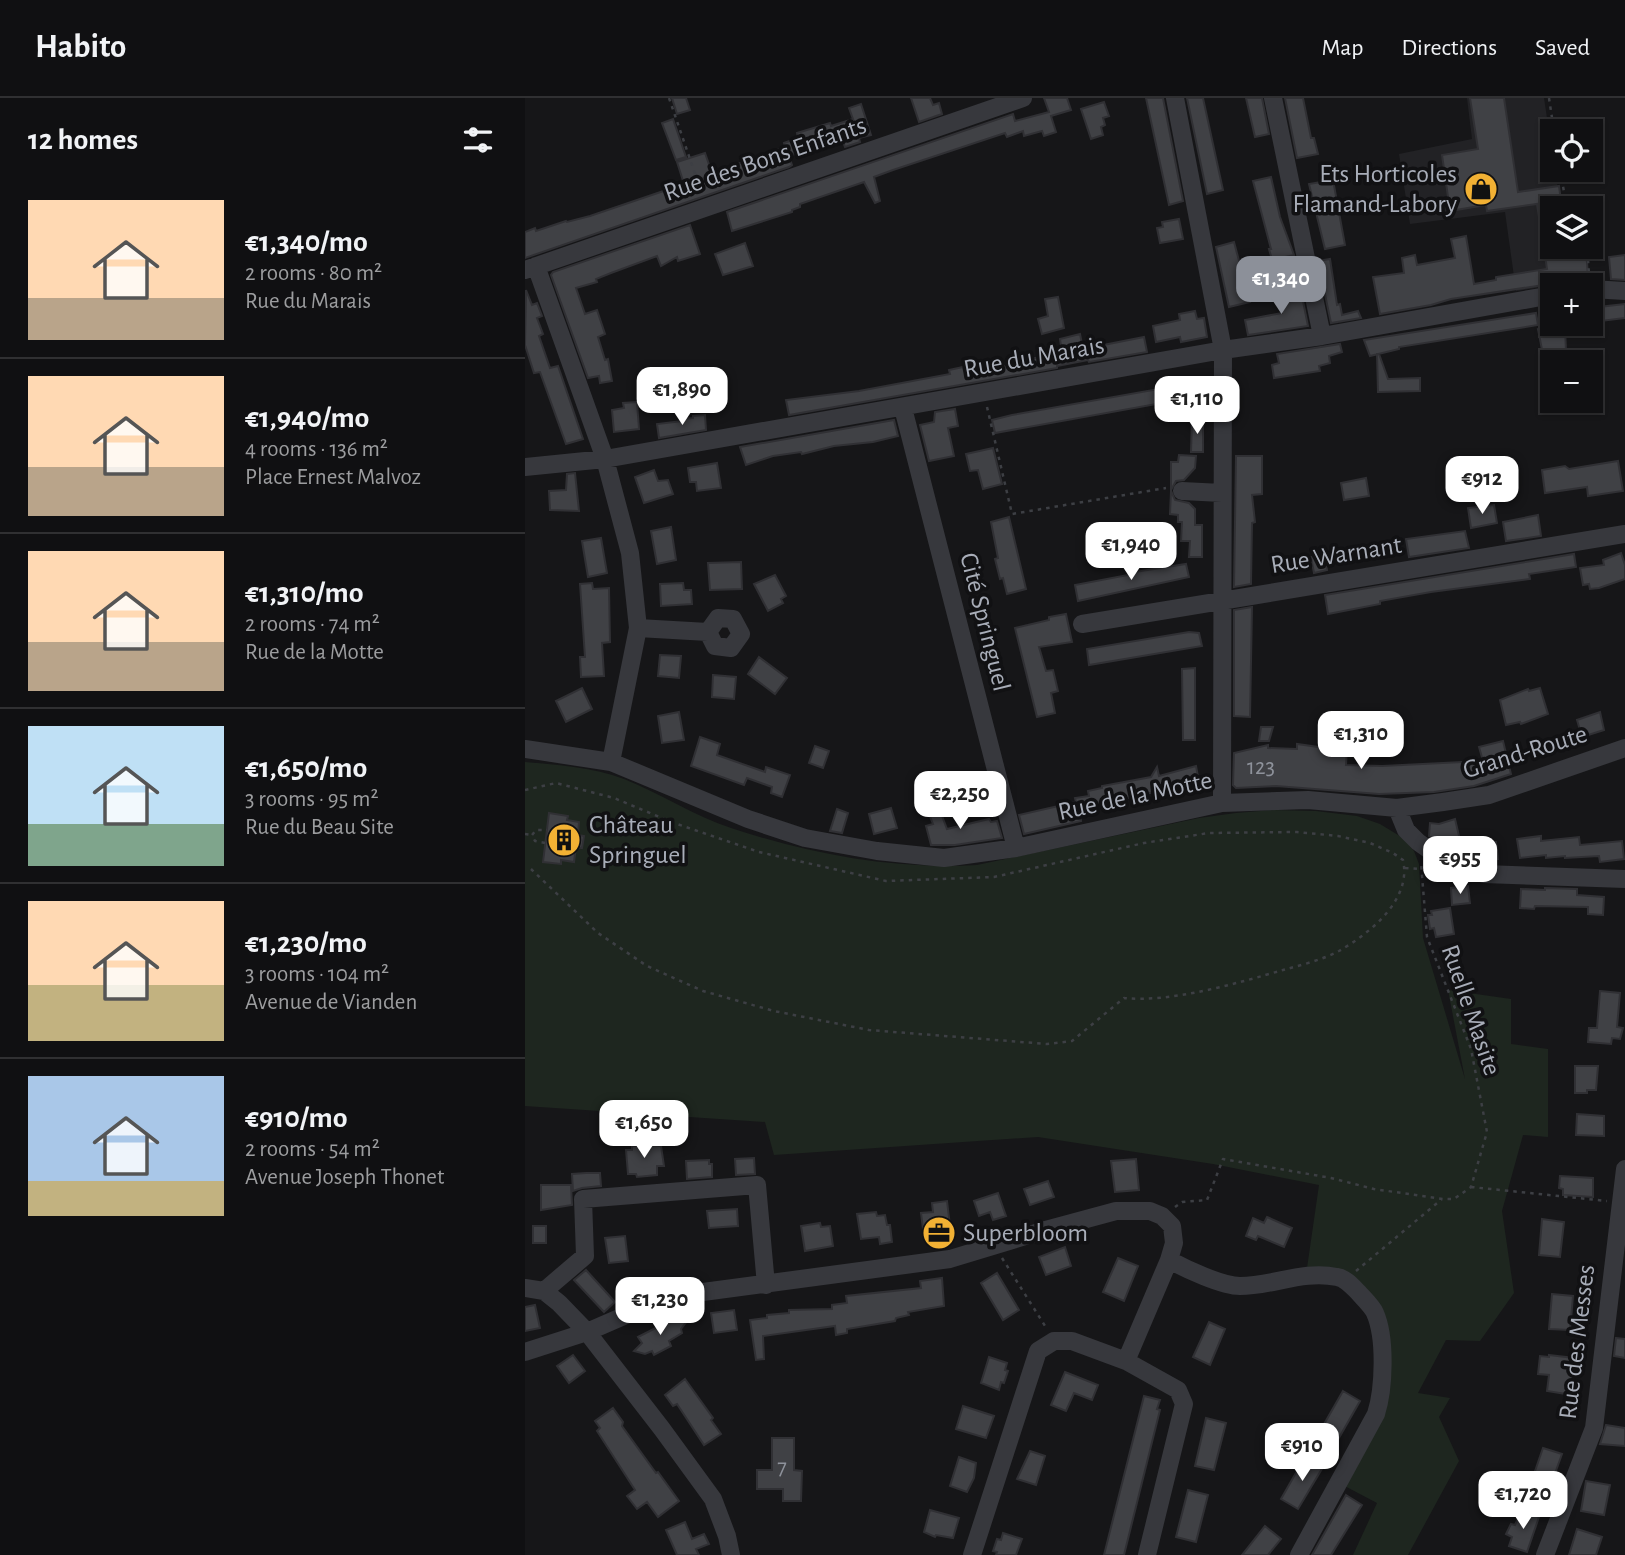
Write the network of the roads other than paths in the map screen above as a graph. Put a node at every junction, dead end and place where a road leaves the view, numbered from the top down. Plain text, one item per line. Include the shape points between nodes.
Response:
1 (1023, 98) edge
2 (1175, 98) edge
3 (1273, 98) edge
4 (530, 268) edge
5 (1603, 288) edge
6 (1625, 291) edge
7 (1540, 297) edge
8 (1322, 337) junction
9 (1223, 350) junction
10 (903, 408) junction
11 (605, 459) junction
12 (525, 467) edge
13 (1182, 491) road end
14 (1222, 493) junction
15 (1625, 534) edge
16 (1221, 601) junction
17 (1082, 624) dead end
18 (638, 628) junction
19 (708, 632) dead end
20 (1625, 748) edge
21 (525, 749) edge
22 (611, 762) junction
23 (1222, 803) junction
24 (1424, 805) junction
25 (1397, 808) junction
26 (1419, 842) junction
27 (1016, 848) junction
28 (1625, 879) edge
29 (1625, 1169) edge
30 (1169, 1260) junction
31 (766, 1285) junction
32 (525, 1287) edge
33 (544, 1291) junction
34 (587, 1332) junction
35 (525, 1352) edge
36 (1126, 1361) junction
37 (731, 1555) edge
38 (972, 1555) edge
39 (1147, 1555) edge
40 (1299, 1555) edge
41 (1545, 1555) edge

1 - 4 street, Rue des Bons Enfants
2 - 9 street
3 - 8 street
4 - 11 street
5 - 6 street
7 - 8 street, Rue du Marais
8 - 9 street, Rue du Marais
9 - 10 street, Rue du Marais
9 - 14 street
10 - 11 street, Rue du Marais
10 - 27 street, Cité Springuel
11 - 12 street, Rue du Marais
11 - 18 street via 630,552
13 - 14 street
14 - 16 street
15 - 16 street, Rue Warnant
16 - 17 street, Rue Warnant
16 - 23 street
18 - 19 street
18 - 22 street
20 - 24 street, Grand-Route via 1489,795
21 - 22 street, Rue de la Motte
22 - 27 street, Rue de la Motte via 805,838 944,858
23 - 25 street, Rue de la Motte via 1308,800
23 - 27 street, Rue de la Motte
24 - 25 street, Grand-Route
24 - 26 street via 1417,824
25 - 26 street via 1406,830
26 - 28 street via 1442,859 1484,874
29 - 41 street, Rue des Messes via 1594,1428
30 - 31 street via 1172,1226 1150,1211 1116,1211 950,1259
30 - 36 street
30 - 40 street via 1240,1286 1306,1275 1337,1277 1375,1312 1382,1397
31 - 33 street via 757,1185 583,1199 585,1256
31 - 34 street via 656,1301
32 - 33 street
33 - 34 street
34 - 35 street
34 - 37 street via 713,1499
36 - 38 street via 1072,1341 1054,1341 1038,1351
36 - 39 street via 1178,1390 1184,1404

